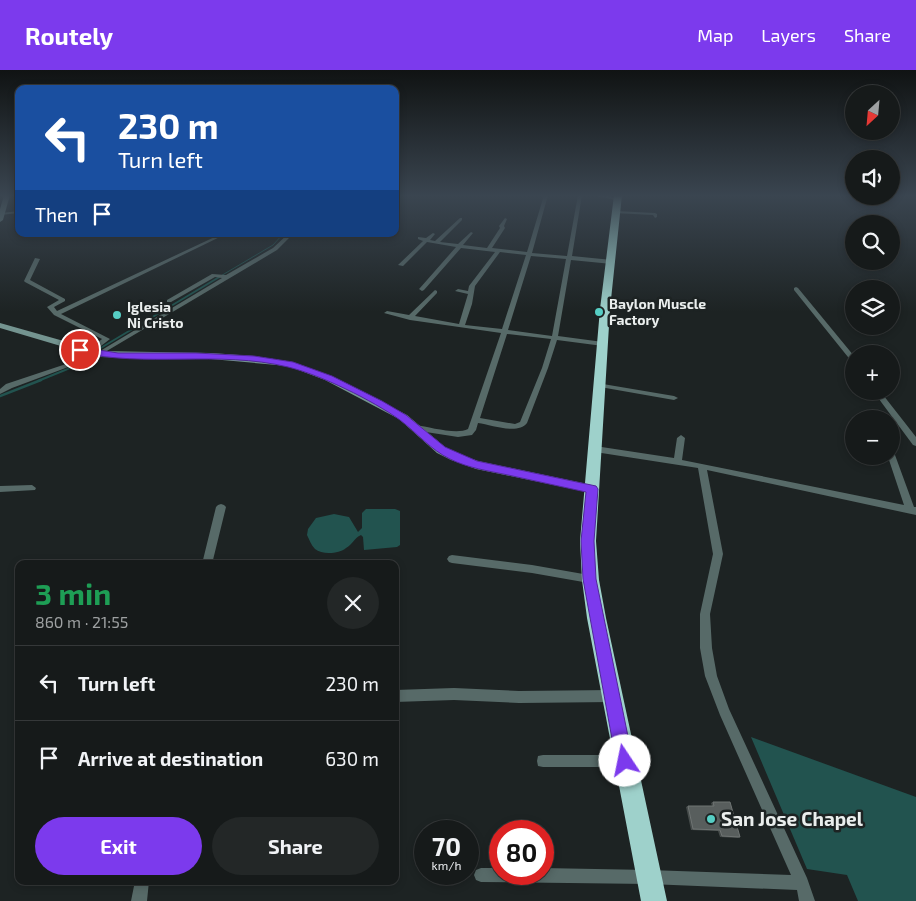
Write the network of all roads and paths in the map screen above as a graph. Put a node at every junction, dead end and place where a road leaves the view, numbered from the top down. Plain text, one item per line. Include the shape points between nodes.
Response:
1 (470, 233) dead end
2 (434, 234) dead end
3 (445, 234) edge
4 (499, 234) edge
5 (535, 234) edge
6 (573, 234) edge
7 (614, 234) edge
8 (218, 237) edge
9 (288, 237) edge
10 (423, 240) junction
11 (436, 243) junction
12 (460, 246) junction
13 (489, 249) junction
14 (499, 250) junction
15 (530, 253) junction
16 (568, 257) junction
17 (37, 259) dead end
18 (612, 262) junction
19 (401, 265) dead end
20 (223, 277) junction
21 (796, 288) dead end
22 (422, 289) dead end
23 (434, 292) dead end
24 (458, 292) dead end
25 (471, 293) junction
26 (169, 301) dead end
27 (387, 313) dead end
28 (56, 314) junction
29 (410, 318) junction
30 (0, 325) edge
31 (461, 326) junction
32 (505, 330) junction
33 (555, 336) junction
34 (603, 344) junction
35 (845, 350) edge
36 (94, 353) junction
37 (600, 385) junction
38 (0, 392) edge
39 (674, 398) dead end
40 (883, 400) edge
41 (476, 420) junction
42 (416, 428) junction
43 (682, 438) dead end
44 (916, 444) edge
45 (595, 449) junction
46 (676, 462) junction
47 (895, 465) edge
48 (702, 466) junction
49 (0, 488) edge
50 (32, 488) dead end
51 (592, 489) junction
52 (221, 507) dead end
53 (913, 510) edge
54 (452, 559) dead end
55 (209, 560) edge
56 (590, 579) junction
57 (399, 696) edge
58 (612, 696) junction
59 (542, 761) dead end
60 (625, 761) junction
61 (481, 875) dead end
62 (649, 877) junction
63 (802, 883) junction
64 (141, 885) edge
65 (139, 901) edge
66 (654, 901) edge
67 (807, 901) edge

1 - 12 street
2 - 10 street
3 - 11 street
4 - 13 street
5 - 15 street
6 - 16 street
7 - 18 highway
8 - 28 street
9 - 20 street via 275,248
10 - 11 street
10 - 19 street
11 - 12 street
12 - 13 street
12 - 22 street
13 - 14 street
14 - 15 street
14 - 25 street via 472,286
15 - 16 street
15 - 32 street
16 - 18 street
16 - 33 street
17 - 28 street via 27,281 63,300 50,307
18 - 34 highway
20 - 26 street via 214,275
20 - 36 street
21 - 35 street
23 - 29 street
24 - 25 street
25 - 31 street
27 - 29 street
28 - 36 street via 107,338
29 - 31 street
30 - 36 main road
31 - 32 street
32 - 33 street
32 - 41 street
33 - 34 street
33 - 41 street via 520,426
34 - 37 highway
36 - 38 street
36 - 42 main road via 211,356 290,364 362,394
37 - 39 street
37 - 45 highway
40 - 44 street
41 - 42 street via 469,434
42 - 51 main road via 441,450 469,462
43 - 46 street
45 - 46 street
45 - 51 highway
46 - 48 street
47 - 53 street
48 - 53 street
48 - 63 street via 718,554 705,614 711,676
49 - 50 street
51 - 56 highway via 588,541
52 - 55 street
54 - 56 street
56 - 58 highway
57 - 58 street
58 - 60 highway
59 - 60 street
60 - 62 highway
61 - 62 street
62 - 63 street
62 - 66 highway
63 - 67 street
64 - 65 street

